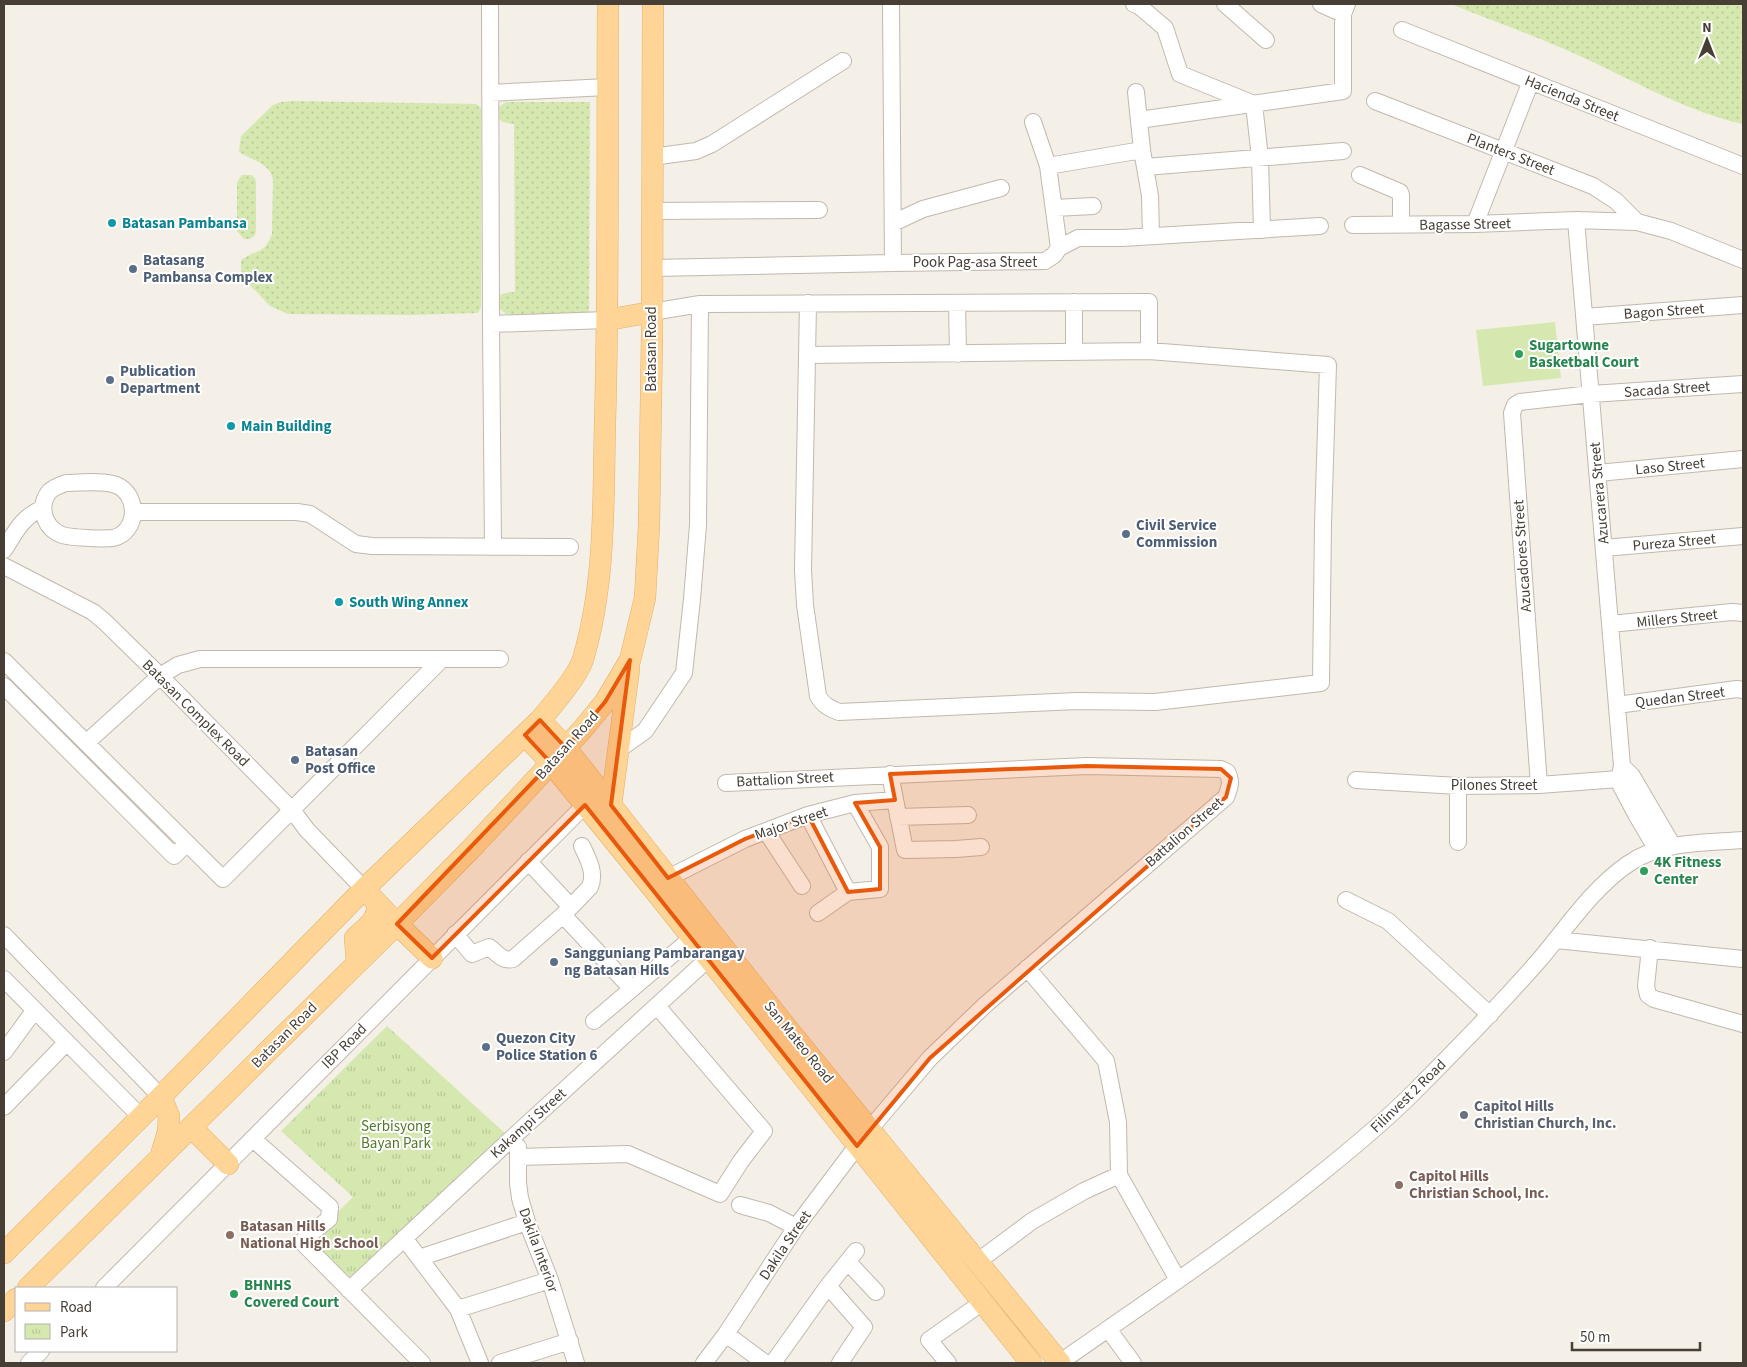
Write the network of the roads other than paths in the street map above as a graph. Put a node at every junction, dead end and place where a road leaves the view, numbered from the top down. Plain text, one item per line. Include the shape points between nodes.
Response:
1 (490, 4) edge
2 (608, 4) edge
3 (653, 4) edge
4 (891, 4) edge
5 (1134, 4) edge
6 (1225, 4) edge
7 (1321, 4) edge
8 (1345, 9) edge
9 (1402, 30) dead end
10 (1266, 40) dead end
11 (843, 62) dead end
12 (1531, 81) junction
13 (608, 87) junction
14 (1136, 92) dead end
15 (490, 93) junction
16 (1376, 101) dead end
17 (1254, 104) junction
18 (1139, 120) junction
19 (1034, 122) dead end
20 (1142, 150) junction
21 (1343, 152) dead end
22 (1504, 152) junction
23 (652, 157) junction
24 (1260, 158) junction
25 (1048, 166) junction
26 (1743, 166) edge
27 (1145, 167) junction
28 (1360, 175) dead end
29 (1000, 188) dead end
30 (1093, 206) dead end
31 (1055, 208) junction
32 (819, 210) dead end
33 (651, 211) junction
34 (1576, 220) junction
35 (1636, 222) junction
36 (893, 223) junction
37 (1475, 224) junction
38 (1353, 225) dead end
39 (1401, 225) junction
40 (1320, 226) dead end
41 (1262, 230) junction
42 (1151, 236) junction
43 (1059, 248) junction
44 (1743, 260) edge
45 (893, 262) junction
46 (652, 268) junction
47 (1074, 302) junction
48 (808, 303) junction
49 (957, 303) junction
50 (700, 304) junction
51 (1743, 305) edge
52 (652, 312) junction
53 (1584, 317) junction
54 (608, 320) junction
55 (490, 324) junction
56 (1149, 351) junction
57 (1074, 352) junction
58 (958, 354) junction
59 (807, 355) junction
60 (1743, 384) edge
61 (1591, 394) junction
62 (1743, 459) edge
63 (1598, 473) junction
64 (43, 508) junction
65 (134, 512) junction
66 (1743, 536) edge
67 (493, 547) junction
68 (570, 547) dead end
69 (1604, 548) junction
70 (4, 550) edge
71 (6, 571) edge
72 (1743, 613) edge
73 (1610, 624) junction
74 (442, 659) junction
75 (500, 659) dead end
76 (630, 660) junction
77 (4, 661) edge
78 (160, 676) junction
79 (4, 686) edge
80 (1743, 690) edge
81 (1617, 705) junction
82 (540, 720) junction
83 (525, 735) junction
84 (86, 743) junction
85 (566, 748) junction
86 (618, 750) junction
87 (551, 763) junction
88 (890, 774) junction
89 (1624, 774) junction
90 (1356, 780) dead end
91 (726, 782) dead end
92 (1539, 785) junction
93 (1458, 786) junction
94 (895, 800) junction
95 (855, 803) junction
96 (585, 805) junction
97 (611, 805) junction
98 (292, 810) junction
99 (808, 815) junction
100 (968, 815) dead end
101 (898, 817) junction
102 (766, 831) junction
103 (1743, 840) edge
104 (1458, 842) dead end
105 (186, 844) junction
106 (582, 846) dead end
107 (981, 846) dead end
108 (1665, 848) junction
109 (528, 862) junction
110 (668, 878) junction
111 (802, 886) dead end
112 (848, 892) junction
113 (371, 896) junction
114 (1346, 900) dead end
115 (567, 911) junction
116 (818, 913) dead end
117 (397, 924) junction
118 (455, 934) junction
119 (4, 935) edge
120 (693, 937) junction
121 (1556, 940) junction
122 (1650, 948) junction
123 (432, 958) junction
124 (709, 958) junction
125 (1743, 959) edge
126 (357, 963) junction
127 (1028, 968) junction
128 (5, 984) edge
129 (631, 988) junction
130 (657, 1006) junction
131 (34, 1011) junction
132 (1490, 1015) junction
133 (594, 1021) dead end
134 (1743, 1024) edge
135 (66, 1042) junction
136 (4, 1052) edge
137 (161, 1097) junction
138 (4, 1108) edge
139 (141, 1117) junction
140 (191, 1126) junction
141 (512, 1138) junction
142 (863, 1138) junction
143 (253, 1139) junction
144 (160, 1157) junction
145 (518, 1157) junction
146 (228, 1164) junction
147 (1119, 1175) junction
148 (740, 1206) dead end
149 (527, 1222) junction
150 (796, 1227) junction
151 (404, 1238) junction
152 (4, 1253) edge
153 (420, 1258) junction
154 (978, 1262) junction
155 (550, 1280) junction
156 (1178, 1280) junction
157 (828, 1286) junction
158 (29, 1287) edge
159 (105, 1287) edge
160 (349, 1290) junction
161 (876, 1292) dead end
162 (15, 1300) edge
163 (983, 1302) junction
164 (458, 1309) junction
165 (4, 1311) edge
166 (1108, 1329) junction
167 (726, 1334) junction
168 (570, 1341) junction
169 (40, 1352) edge
170 (29, 1363) edge
171 (422, 1363) edge
172 (480, 1363) edge
173 (500, 1363) edge
174 (576, 1363) edge
175 (704, 1363) edge
176 (765, 1363) edge
177 (773, 1363) edge
178 (840, 1363) edge
179 (948, 1363) edge
180 (1031, 1363) edge
181 (1059, 1363) edge
182 (1132, 1363) edge

1 - 15 street
2 - 13 main road
3 - 23 main road, Batasan Road
4 - 36 street
5 - 17 street via 1165,28 1180,74
6 - 10 street
7 - 8 street
8 - 17 street via 1343,91
9 - 12 street, Hacienda Street
11 - 23 street via 696,152
12 - 22 street
12 - 26 street, Hacienda Street
13 - 15 street
13 - 54 main road
14 - 18 street
15 - 55 street
16 - 22 street, Planters Street
17 - 18 street
17 - 24 street
18 - 20 street
19 - 25 street
20 - 25 street
20 - 27 street
21 - 24 street
22 - 35 street, Planters Street via 1593,186 1616,200
22 - 37 street
23 - 33 main road, Batasan Road
24 - 27 street
24 - 41 street
25 - 31 street
27 - 42 street
28 - 39 street via 1400,192
29 - 36 street via 923,209
30 - 31 street
31 - 43 street
32 - 33 street
33 - 46 main road, Batasan Road
34 - 35 street
34 - 37 street, Bagasse Street
34 - 53 street, Azucarera Street
35 - 44 street via 1671,231
36 - 45 street
37 - 39 street, Bagasse Street
38 - 39 street, Bagasse Street
40 - 41 street, Pook Pag-asa Street
41 - 42 street, Pook Pag-asa Street
42 - 43 street, Pook Pag-asa Street via 1078,238
43 - 45 street, Pook Pag-asa Street via 1045,261
45 - 46 street, Pook Pag-asa Street
46 - 52 main road, Batasan Road
47 - 49 street
47 - 56 street via 1149,302
47 - 57 street
48 - 49 street
48 - 50 street
48 - 59 street
49 - 58 street
50 - 52 street
50 - 86 street via 698,525 684,673 644,731
51 - 53 street, Bagon Street
52 - 54 main road
52 - 76 main road, Batasan Road via 650,525 645,598
53 - 61 street, Azucarera Street
54 - 55 street
54 - 82 main road via 602,550 597,597 583,661
55 - 67 street
56 - 57 street
56 - 59 street via 1328,365 1321,683 1155,702 1077,701 839,712 828,708 818,696 804,588
57 - 58 street
58 - 59 street
60 - 61 street, Sacada Street
61 - 63 street, Azucarera Street
61 - 92 street, Azucadores Street via 1520,402 1512,412
62 - 63 street, Laso Street
63 - 69 street, Azucarera Street
64 - 65 street via 45,499 56,486 107,483 123,489 133,504
64 - 65 street via 48,524 61,536 70,537 113,538 127,528
64 - 70 street via 21,523
65 - 67 street via 297,512 310,514 356,544
66 - 69 street, Pureza Street
67 - 68 street
69 - 73 street, Azucarera Street
71 - 78 street, Batasan Complex Road via 93,612
72 - 73 street, Millers Street
73 - 81 street, Azucarera Street
74 - 75 street
74 - 78 street via 200,659
74 - 98 street
76 - 85 main road, Batasan Road via 605,702
76 - 86 main road
77 - 84 street
78 - 84 street
78 - 98 street, Batasan Complex Road
79 - 105 street via 174,856
80 - 81 street, Quedan Street
81 - 89 street, Azucarera Street
82 - 83 main road
82 - 85 main road, San Mateo Road
83 - 87 main road, San Mateo Road
83 - 113 main road
84 - 105 street
85 - 87 main road, Batasan Road
85 - 97 main road, San Mateo Road
86 - 97 main road
87 - 96 main road, San Mateo Road
87 - 117 main road, Batasan Road
88 - 91 street, Battalion Street
88 - 94 street
88 - 127 street, Battalion Street via 1087,766 1221,769 1227,772 1230,787 1226,797
89 - 92 street, Pilones Street
89 - 108 street, Azucarera Street via 1628,801
90 - 93 street, Pilones Street
92 - 93 street, Pilones Street
93 - 104 street
94 - 95 street, Major Street
94 - 101 street
95 - 99 street, Major Street
95 - 112 street via 880,847 880,888
96 - 109 street, IBP Road
96 - 120 main road, San Mateo Road
97 - 110 main road, San Mateo Road
98 - 105 street via 223,879
98 - 113 street, Batasan Complex Road
99 - 102 street, Major Street
99 - 112 street
100 - 101 street
101 - 107 street via 905,850
102 - 110 street, Major Street
102 - 111 street
103 - 108 street, Filinvest 2 Road
106 - 115 street via 590,865 592,882
108 - 121 street, Filinvest 2 Road via 1628,864 1601,887
109 - 115 street
109 - 118 street, IBP Road
110 - 142 main road, San Mateo Road
112 - 116 street
113 - 117 main road
113 - 126 main road via 378,911 374,920 355,938
113 - 137 main road
114 - 132 street via 1388,921
115 - 118 street via 513,959 503,958 489,948 472,954
115 - 129 street
117 - 123 main road
117 - 126 main road, Batasan Road
118 - 123 street, IBP Road
119 - 137 street
120 - 124 main road, San Mateo Road
120 - 129 street
121 - 122 street
121 - 132 street, Filinvest 2 Road
122 - 125 street
122 - 134 street via 1648,995
123 - 143 street, IBP Road
124 - 130 street, Kakampi Street
124 - 142 main road, San Mateo Road
126 - 140 main road, Batasan Road
127 - 142 street, Battalion Street via 930,1058
127 - 147 street via 1106,1061 1118,1122
128 - 131 street
129 - 133 street
130 - 141 street, Kakampi Street
130 - 145 street via 764,1131 720,1194 628,1154
131 - 135 street
131 - 136 street
132 - 156 street, Filinvest 2 Road via 1368,1136 1297,1193
135 - 138 street
135 - 139 street
137 - 139 main road
137 - 144 main road via 169,1116
139 - 152 main road
140 - 144 main road, Batasan Road
140 - 146 main road
141 - 145 street, Dakila Interior via 518,1145
141 - 151 street, Kakampi Street
142 - 150 street, Dakila Street
142 - 154 main road, San Mateo Road
142 - 163 main road, San Mateo Road
143 - 146 street, IBP Road
143 - 160 street via 330,1208 329,1219 303,1243
144 - 158 main road, Batasan Road
145 - 149 street, Dakila Interior via 520,1198
146 - 159 street, IBP Road
147 - 154 street via 1032,1221
147 - 156 street
148 - 150 street via 769,1213
149 - 153 street
149 - 155 street, Dakila Interior
150 - 167 street, Dakila Street
151 - 153 street
151 - 160 street, Kakampi Street
153 - 164 street
154 - 181 main road, San Mateo Road
155 - 164 street
155 - 168 street, Dakila Interior
156 - 166 street, Filinvest 2 Road
157 - 161 street via 852,1256
157 - 177 street
157 - 178 street via 864,1327
160 - 171 street
162 - 165 main road
163 - 179 street via 929,1340
163 - 180 main road, San Mateo Road
164 - 172 street
166 - 181 street, Filinvest 2 Road
166 - 182 street
167 - 175 street, Dakila Street
167 - 176 street
168 - 173 street
168 - 174 street, Dakila Interior
169 - 170 street

